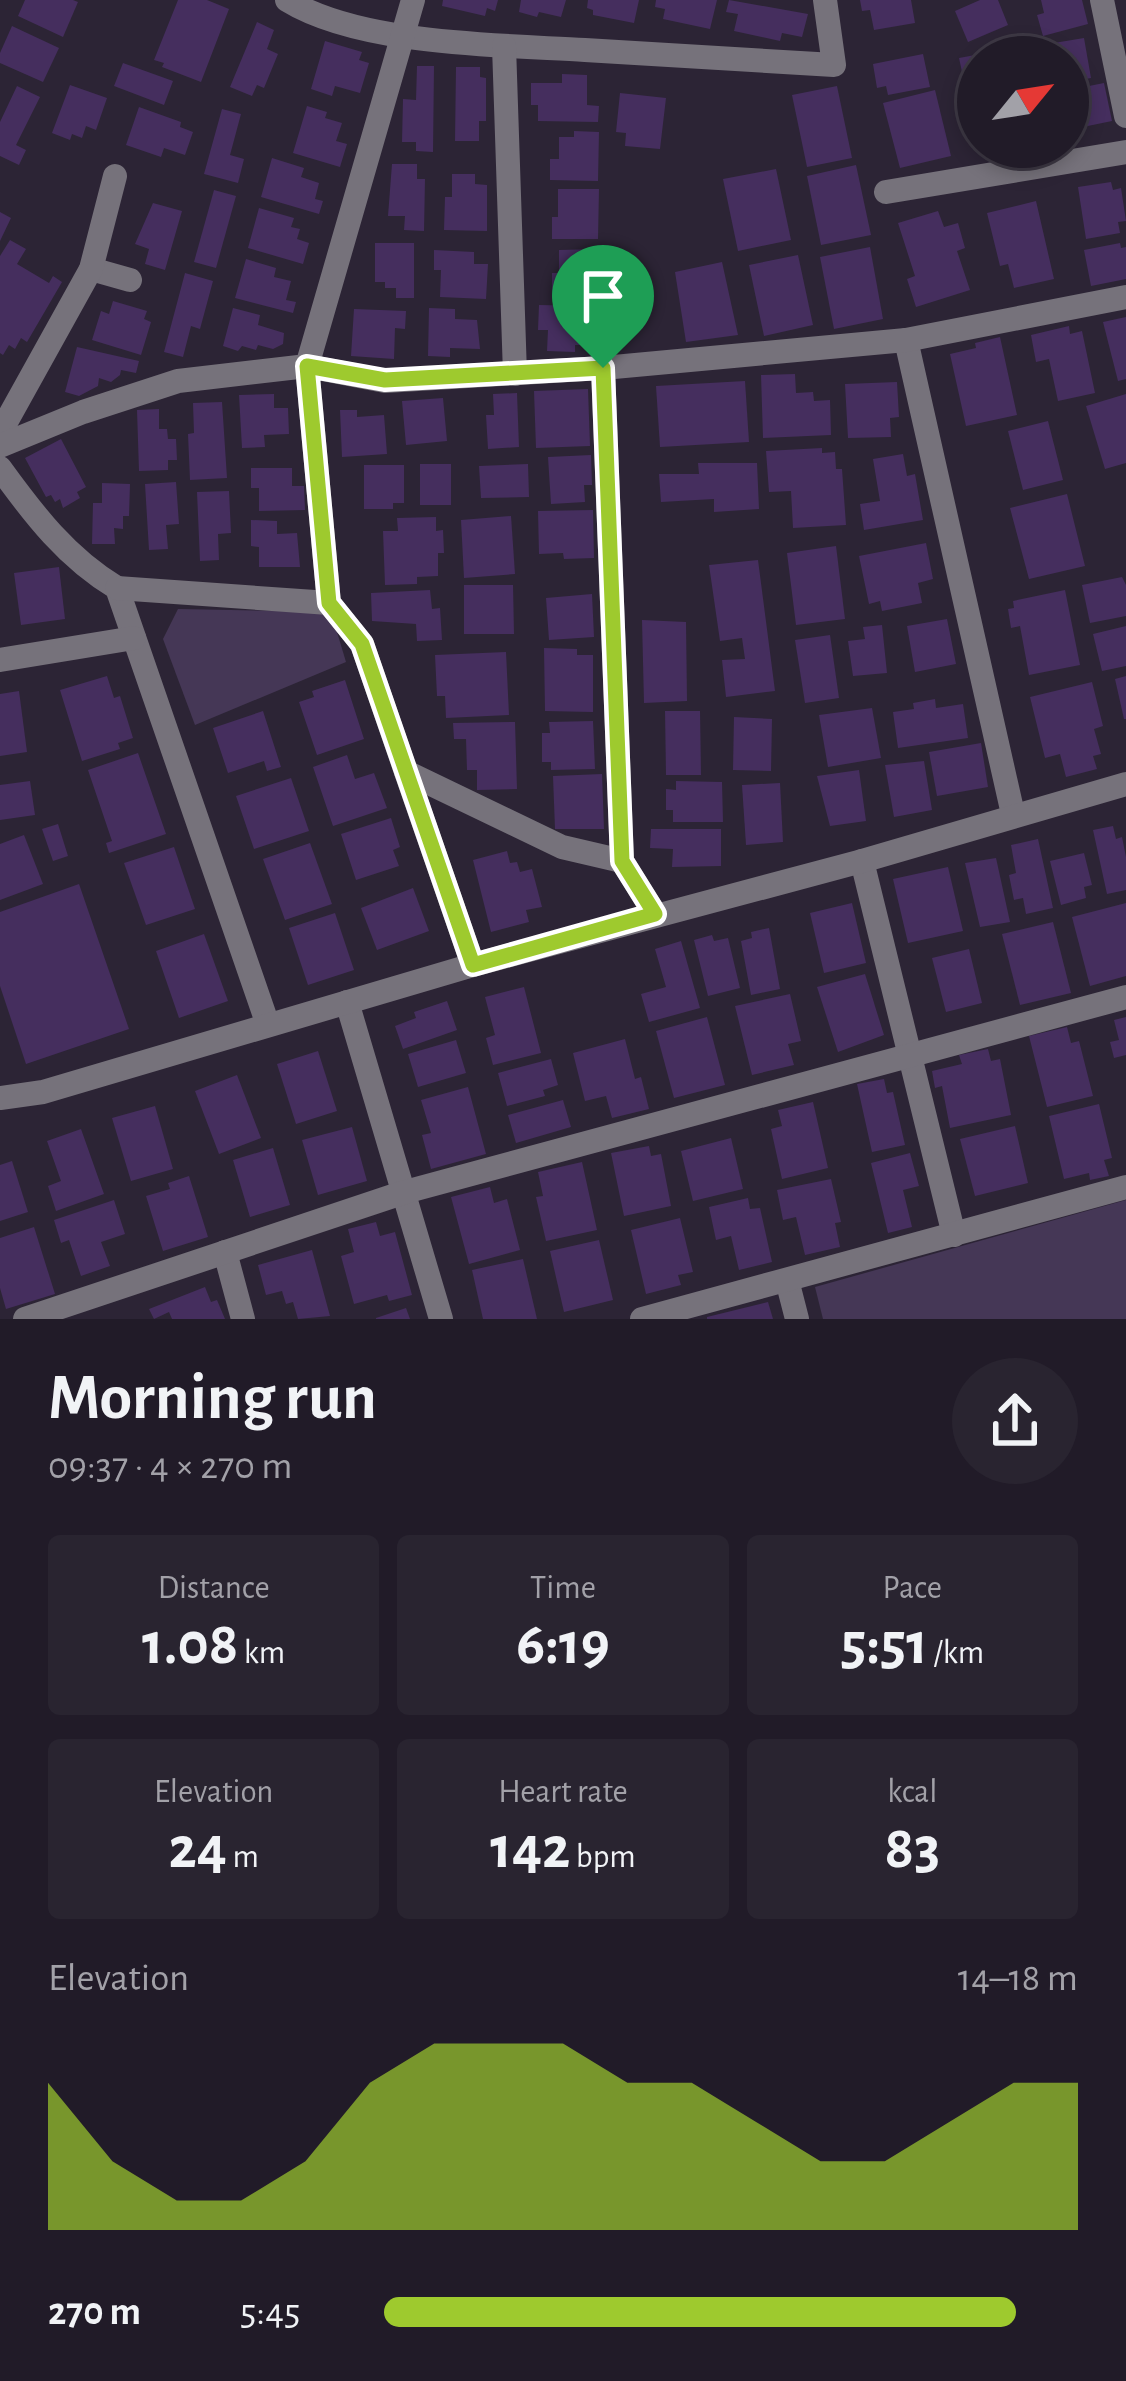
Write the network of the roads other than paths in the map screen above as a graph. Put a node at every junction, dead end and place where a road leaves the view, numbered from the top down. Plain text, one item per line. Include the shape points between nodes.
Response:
1 (286, 0) edge
2 (413, 0) edge
3 (825, 0) edge
4 (1102, 0) edge
5 (402, 34) junction
6 (505, 46) junction
7 (1126, 116) edge
8 (1126, 152) edge
9 (115, 176) dead end
10 (886, 192) dead end
11 (91, 269) junction
12 (130, 280) dead end
13 (1126, 296) edge
14 (906, 340) junction
15 (307, 366) junction
16 (603, 368) junction
17 (515, 374) junction
18 (0, 433) edge
19 (0, 446) edge
20 (0, 468) edge
21 (117, 588) junction
22 (329, 603) junction
23 (134, 638) junction
24 (0, 660) edge
25 (406, 772) junction
26 (1126, 784) edge
27 (1013, 814) junction
28 (622, 861) junction
29 (862, 862) junction
30 (655, 914) junction
31 (473, 965) junction
32 (1126, 997) edge
33 (347, 1002) junction
34 (268, 1025) junction
35 (909, 1056) junction
36 (0, 1098) edge
37 (1126, 1187) edge
38 (405, 1192) junction
39 (954, 1235) junction
40 (225, 1252) junction
41 (788, 1280) junction
42 (25, 1319) edge
43 (243, 1319) edge
44 (441, 1319) edge
45 (642, 1319) edge
46 (797, 1319) edge

1 - 5 street via 327,19
2 - 5 street
3 - 6 street via 834,65
4 - 7 street
5 - 6 street
5 - 15 street
6 - 17 street
8 - 10 street
9 - 11 street
11 - 12 street
11 - 18 street
13 - 14 street
14 - 16 street
14 - 27 street
15 - 17 street via 385,380
15 - 19 street via 178,381
15 - 22 street
16 - 17 street
16 - 28 street
20 - 21 street via 41,525
21 - 22 street
21 - 23 street
22 - 25 street via 362,644
23 - 24 street
23 - 34 street
25 - 28 street via 562,847
25 - 31 street
26 - 27 street
27 - 29 street
28 - 30 street
29 - 30 street
29 - 35 street
30 - 31 street
31 - 33 street
32 - 35 street
33 - 34 street
33 - 38 street
34 - 36 street
35 - 38 street
35 - 39 street
37 - 39 street
38 - 40 street
38 - 44 street
39 - 41 street
40 - 42 street
40 - 43 street
41 - 45 street
41 - 46 street

